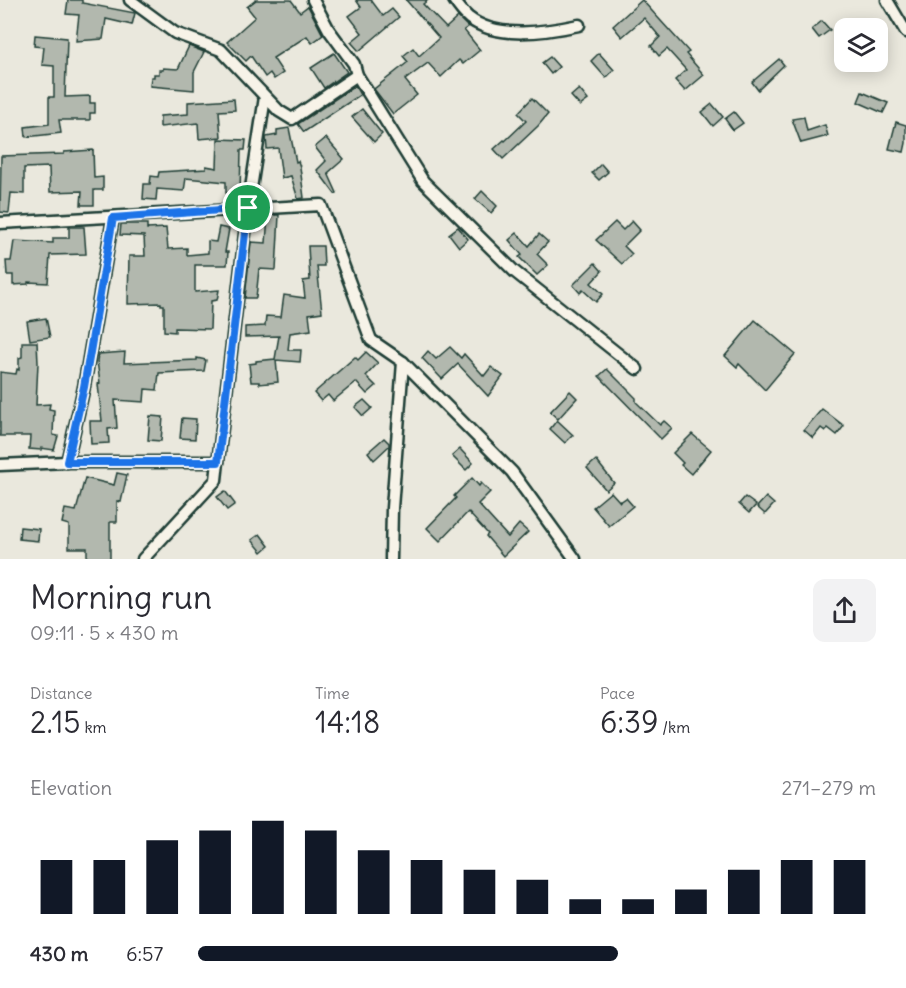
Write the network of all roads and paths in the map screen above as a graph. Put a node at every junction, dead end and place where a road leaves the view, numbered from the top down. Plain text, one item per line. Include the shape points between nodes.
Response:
1 (130, 0) edge
2 (313, 0) edge
3 (454, 0) edge
4 (887, 0) edge
5 (579, 25) dead end
6 (906, 32) edge
7 (357, 75) junction
8 (265, 97) junction
9 (248, 208) junction
10 (113, 218) junction
11 (0, 223) edge
12 (403, 362) junction
13 (637, 369) dead end
14 (67, 462) junction
15 (218, 462) junction
16 (0, 465) edge
17 (143, 559) edge
18 (391, 559) edge
19 (575, 559) edge

1 - 8 street via 175,33 221,50
2 - 7 street
3 - 5 street via 469,18 500,32 550,31
4 - 6 street
7 - 8 street via 292,119
7 - 13 street via 423,181 515,272
8 - 9 street
9 - 10 street
9 - 12 street via 321,205 370,340
9 - 15 street
10 - 11 street
10 - 14 street
12 - 18 street
12 - 19 street via 512,472
14 - 15 street
14 - 16 street
15 - 17 street via 216,480

